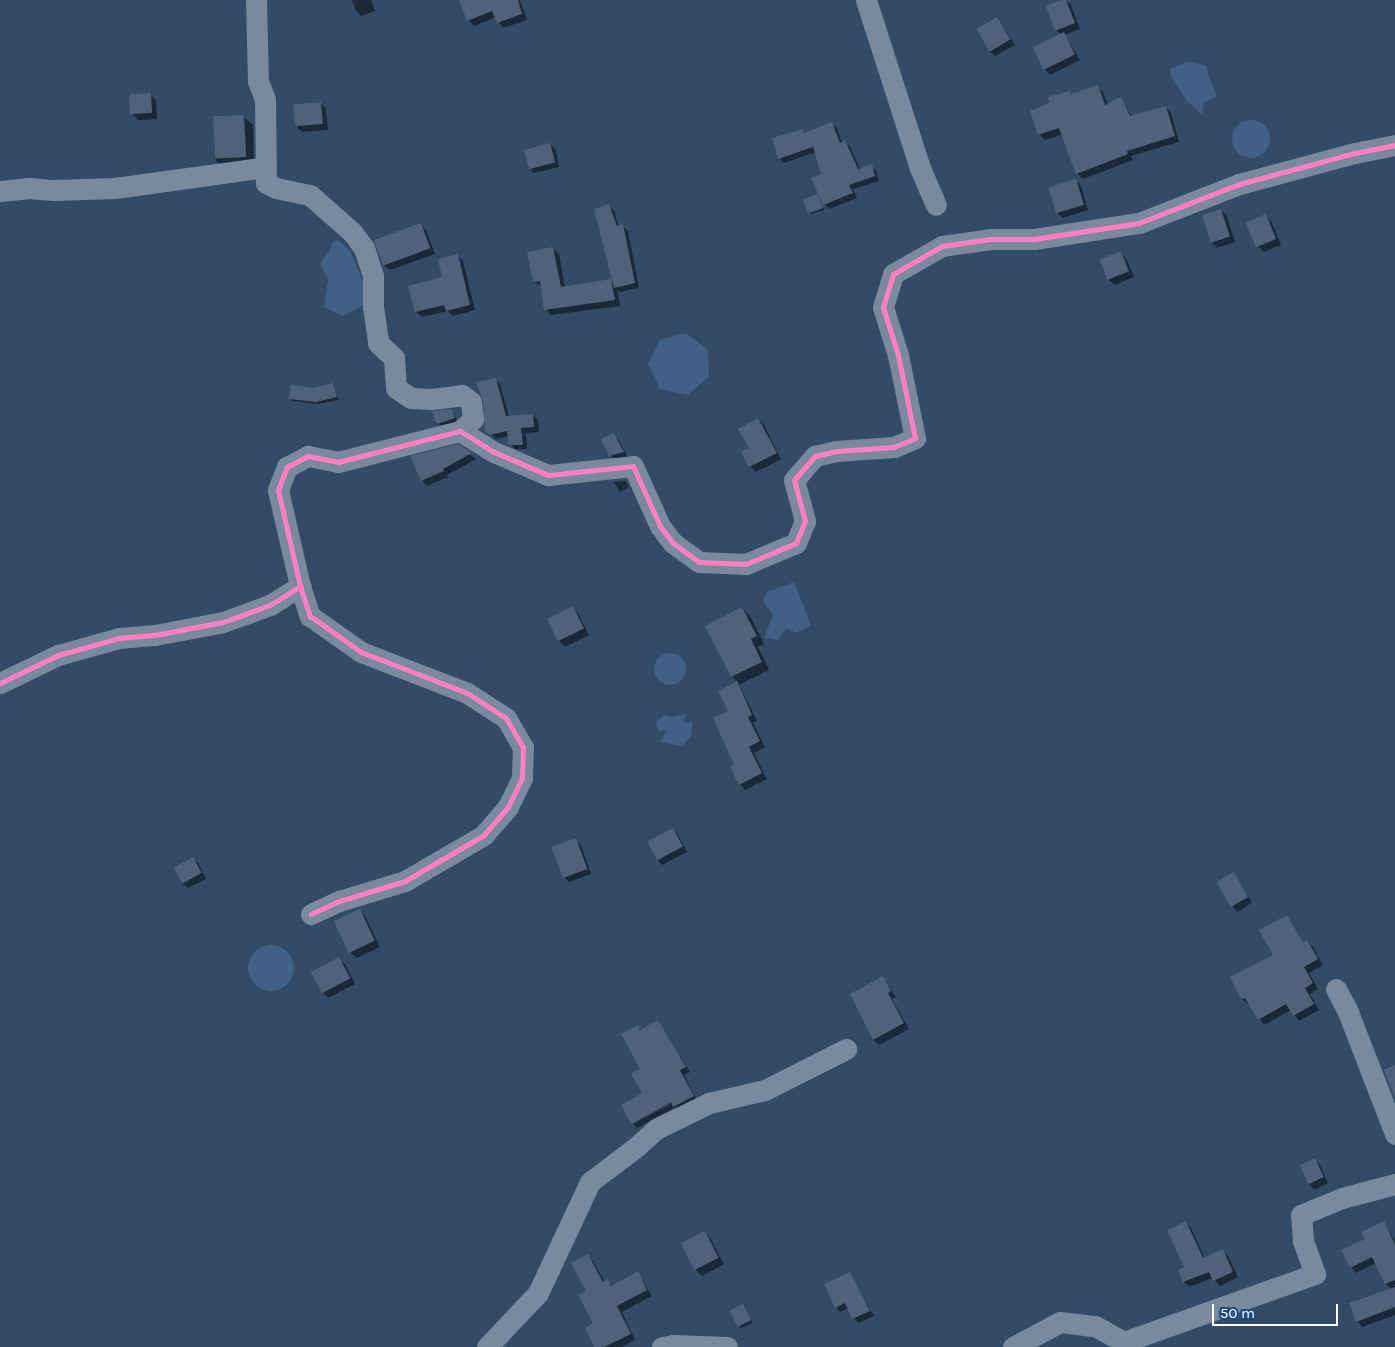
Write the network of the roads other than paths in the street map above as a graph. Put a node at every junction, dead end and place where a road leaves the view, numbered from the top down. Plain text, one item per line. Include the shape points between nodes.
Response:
1 (256, 0) edge
2 (866, 0) edge
3 (1395, 145) edge
4 (266, 168) junction
5 (0, 191) edge
6 (936, 205) dead end
7 (460, 431) junction
8 (300, 586) junction
9 (0, 683) edge
10 (311, 914) dead end
11 (1336, 989) dead end
12 (846, 1049) dead end
13 (1395, 1134) edge
14 (1395, 1184) edge
15 (487, 1347) edge
16 (662, 1347) edge
17 (727, 1347) edge
18 (1013, 1347) edge

1 - 4 street via 258,81 264,99
2 - 6 street via 920,168
3 - 7 street via 1239,184 1139,223 1034,239 991,238 942,246 893,274 883,307 898,356 915,438 894,447 836,451 815,456 794,480 805,521 796,543 746,564 699,562 673,544 660,526 633,466 548,475 494,452
4 - 5 street via 116,188
4 - 7 street via 266,184 310,195 352,232 364,248 373,275 378,343 394,358 396,388 411,398 432,399 462,394 470,402 473,419
7 - 8 street via 338,462 308,456 287,467 278,490
8 - 9 street via 270,605 223,622 110,640 58,655
8 - 10 street via 310,616 361,652 467,693 506,718 523,748 522,778 508,807 484,835 405,881 339,901
11 - 13 street
12 - 15 street via 765,1090 709,1103 656,1129 590,1182 538,1294
14 - 18 street via 1342,1198 1301,1215 1303,1242 1315,1274 1124,1342 1095,1326 1060,1322
16 - 17 street

